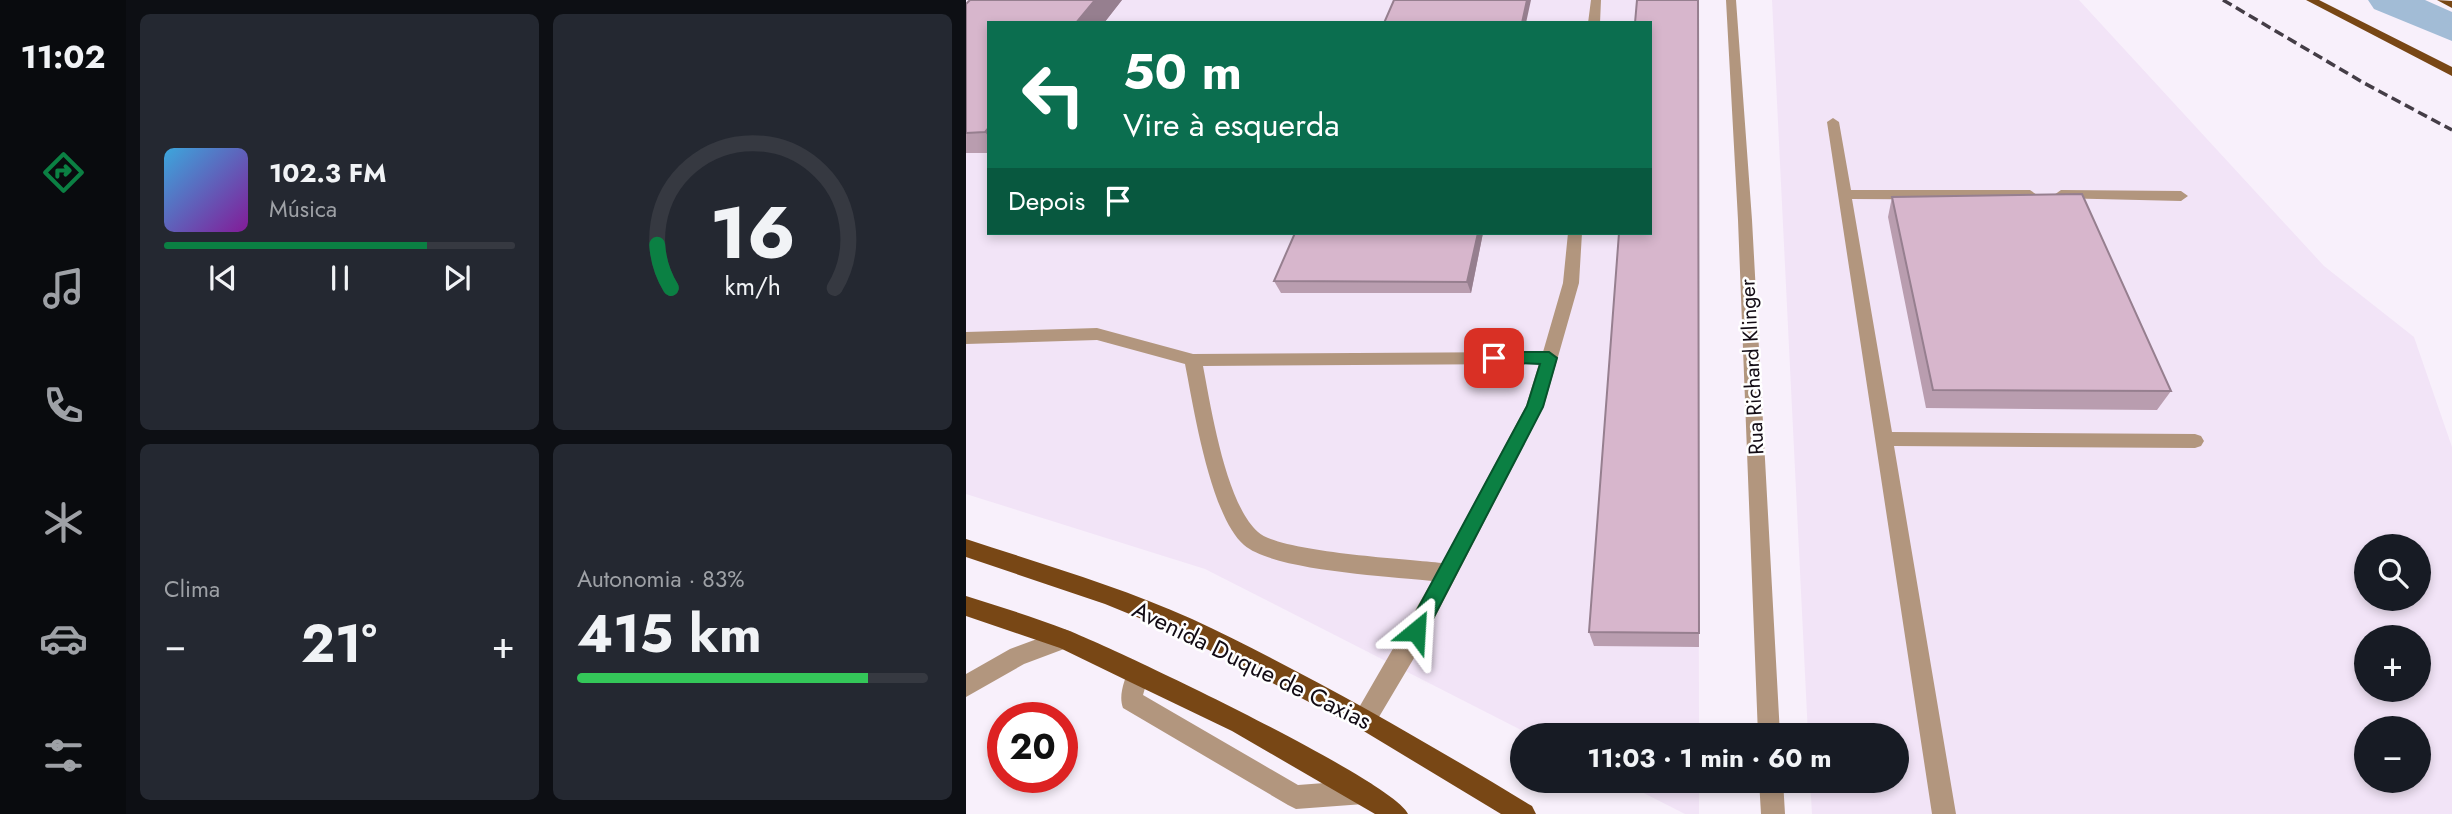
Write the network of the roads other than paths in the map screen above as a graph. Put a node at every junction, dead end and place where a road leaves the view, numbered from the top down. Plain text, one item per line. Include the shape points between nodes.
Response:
1 (1596, 0) edge
2 (1731, 0) edge
3 (2311, 0) edge
4 (2442, 0) edge
5 (2452, 5) edge
6 (1594, 21) edge
7 (2452, 72) edge
8 (1833, 122) dead end
9 (1844, 194) junction
10 (2181, 196) dead end
11 (1575, 235) edge
12 (966, 338) edge
13 (1549, 358) junction
14 (1192, 360) junction
15 (1883, 439) junction
16 (2195, 441) dead end
17 (966, 548) edge
18 (1445, 573) junction
19 (966, 606) edge
20 (1064, 639) junction
21 (1138, 674) junction
22 (966, 686) edge
23 (1365, 719) junction
24 (1768, 723) edge
25 (1364, 792) junction
26 (1772, 793) edge
27 (1396, 814) edge
28 (1524, 814) edge
29 (1773, 814) edge
30 (1944, 814) edge

1 - 6 street
2 - 24 street, Rua Richard Klinger
3 - 7 main road
4 - 5 main road
8 - 9 street
9 - 10 street
9 - 15 street
11 - 13 street via 1571,283
12 - 14 street via 1097,334
13 - 14 street
13 - 18 street via 1535,407
14 - 18 street via 1227,501 1251,540 1277,551
15 - 16 street
15 - 30 street
17 - 23 main road, Avenida Duque de Caxias via 1183,626
18 - 23 street
19 - 20 main road
20 - 21 main road
20 - 22 street via 1018,656
21 - 25 main road via 1240,723
21 - 25 street via 1131,699 1296,797
23 - 28 main road, Avenida Duque de Caxias
25 - 27 main road
26 - 29 street

